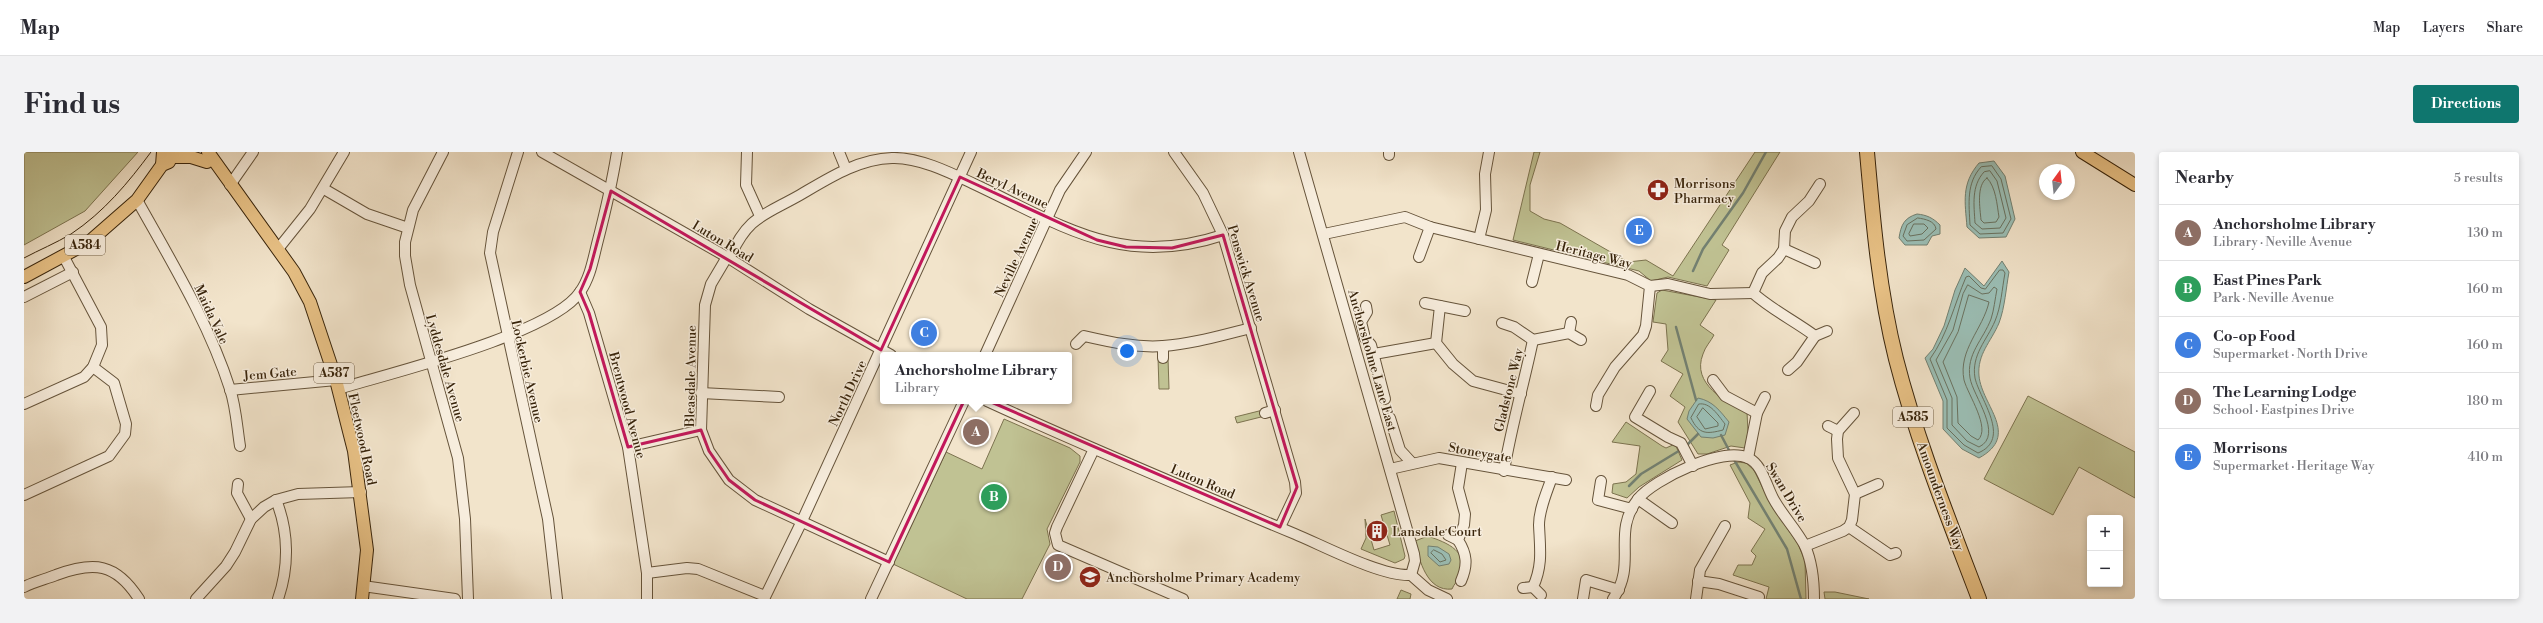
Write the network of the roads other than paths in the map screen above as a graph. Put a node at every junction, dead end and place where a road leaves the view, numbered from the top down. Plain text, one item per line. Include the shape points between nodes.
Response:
1 (197, 152) edge
2 (253, 152) edge
3 (344, 152) edge
4 (443, 152) edge
5 (518, 152) edge
6 (542, 152) edge
7 (616, 152) edge
8 (747, 152) edge
9 (839, 152) edge
10 (972, 152) edge
11 (1086, 152) edge
12 (1174, 152) edge
13 (1299, 152) edge
14 (1489, 152) edge
15 (1867, 152) edge
16 (1876, 152) edge
17 (2082, 152) edge
18 (169, 154) edge
19 (207, 157) edge
20 (846, 169) junction
21 (960, 177) junction
22 (230, 184) junction
23 (1820, 184) dead end
24 (2135, 185) edge
25 (324, 189) junction
26 (611, 191) junction
27 (138, 200) junction
28 (760, 216) junction
29 (1048, 218) junction
30 (1430, 227) junction
31 (408, 228) junction
32 (1874, 228) junction
33 (1324, 234) junction
34 (1223, 235) junction
35 (1480, 239) junction
36 (278, 249) junction
37 (1784, 249) junction
38 (1539, 254) junction
39 (64, 257) junction
40 (1419, 257) dead end
41 (728, 258) junction
42 (1814, 263) dead end
43 (73, 272) junction
44 (24, 277) edge
45 (1532, 282) dead end
46 (1650, 286) junction
47 (580, 292) junction
48 (1753, 293) junction
49 (24, 297) edge
50 (1425, 303) dead end
51 (1366, 306) dead end
52 (1440, 306) junction
53 (1465, 311) dead end
54 (1571, 322) dead end
55 (1502, 323) dead end
56 (1080, 326) dead end
57 (1251, 328) junction
58 (1827, 331) dead end
59 (1569, 333) junction
60 (506, 336) junction
61 (1084, 336) junction
62 (1815, 336) junction
63 (1534, 340) junction
64 (1581, 340) dead end
65 (1436, 343) junction
66 (1076, 344) dead end
67 (1162, 346) junction
68 (881, 350) junction
69 (880, 352) edge
70 (885, 352) edge
71 (986, 352) edge
72 (1374, 354) junction
73 (1163, 358) dead end
74 (431, 361) junction
75 (93, 367) junction
76 (1788, 370) dead end
77 (1713, 380) dead end
78 (337, 385) junction
79 (230, 390) junction
80 (1650, 391) dead end
81 (701, 393) junction
82 (1521, 394) junction
83 (779, 397) dead end
84 (1765, 397) dead end
85 (1385, 399) dead end
86 (24, 404) edge
87 (963, 404) edge
88 (994, 404) edge
89 (1596, 406) dead end
90 (1756, 413) junction
91 (1854, 413) dead end
92 (1390, 418) dead end
93 (1828, 426) dead end
94 (701, 430) junction
95 (1838, 431) junction
96 (240, 446) dead end
97 (628, 447) junction
98 (1094, 449) junction
99 (1743, 457) junction
100 (1412, 463) junction
101 (1462, 463) junction
102 (1693, 466) junction
103 (1390, 469) junction
104 (1504, 471) junction
105 (1552, 477) junction
106 (1566, 480) dead end
107 (1601, 481) dead end
108 (238, 484) dead end
109 (1878, 484) dead end
110 (361, 492) junction
111 (1855, 494) junction
112 (24, 495) edge
113 (1638, 499) junction
114 (276, 500) junction
115 (1632, 509) junction
116 (251, 519) junction
117 (802, 522) junction
118 (1672, 523) dead end
119 (1725, 526) dead end
120 (1280, 527) junction
121 (1850, 527) junction
122 (1448, 536) dead end
123 (1458, 540) junction
124 (1805, 546) junction
125 (1890, 557) dead end
126 (889, 562) junction
127 (647, 573) junction
128 (1411, 575) junction
129 (1461, 581) dead end
130 (1698, 581) junction
131 (363, 586) junction
132 (24, 587) edge
133 (1533, 587) junction
134 (1522, 588) dead end
135 (1541, 595) dead end
136 (1616, 596) edge
137 (764, 597) edge
138 (1759, 597) dead end
139 (139, 599) edge
140 (196, 599) edge
141 (278, 599) edge
142 (362, 599) edge
143 (455, 599) edge
144 (468, 599) edge
145 (557, 599) edge
146 (647, 599) edge
147 (871, 599) edge
148 (1183, 599) edge
149 (1447, 599) edge
150 (1583, 599) edge
151 (1696, 599) edge
152 (1814, 599) edge
153 (1979, 599) edge

1 - 19 main road, Fleetwood Road
2 - 22 street
3 - 25 street
4 - 31 street, Lyddesdale Avenue via 420,194
5 - 60 street, Lockerbie Avenue via 493,232 490,253
6 - 26 street, Luton Road
7 - 26 street
8 - 28 street via 746,185
9 - 20 street
10 - 21 street, North Drive
11 - 29 street, Neville Avenue via 1066,179
12 - 34 street, Penswick Avenue via 1203,193
13 - 33 street, Anchorsholme Lane East
14 - 35 street via 1485,174 1486,210
15 - 32 highway, Amounderness Way / A585
16 - 32 highway, Amounderness Way / A585
17 - 24 main road
18 - 19 main road via 191,158
18 - 27 main road, A584 via 168,162 162,165
19 - 22 main road, Fleetwood Road / A587 via 219,165
20 - 21 street, Beryl Avenue via 872,160 893,158 914,161
20 - 28 street, Beryl Avenue
21 - 29 street, Beryl Avenue
21 - 68 street, North Drive
22 - 36 main road, Fleetwood Road / A587
23 - 37 street via 1809,201 1788,223
25 - 31 street via 367,214
25 - 36 street
26 - 41 street, Luton Road
26 - 47 street via 590,269
27 - 39 main road, A584 via 89,242
27 - 79 street, Maida Vale via 189,294
28 - 41 street, Beryl Avenue via 741,234
29 - 34 street, Beryl Avenue via 1097,240 1126,247 1172,248
29 - 71 street, Neville Avenue
30 - 33 street, Heritage Way via 1405,217
30 - 35 street, Heritage Way
30 - 40 street
31 - 74 street, Lyddesdale Avenue via 405,256 407,273
32 - 153 highway, Amounderness Way / A585 via 1889,326 1905,391
33 - 103 street, Anchorsholme Lane East
34 - 57 street, Penswick Avenue
35 - 38 street, Heritage Way
36 - 78 main road, Fleetwood Road / A587 via 310,302
37 - 42 street
37 - 48 street via 1762,273
38 - 45 street, Heritage Way
38 - 46 street, Heritage Way via 1628,276
39 - 43 street
39 - 44 main road, A584
41 - 68 street, Luton Road
41 - 81 street, Bleasdale Avenue via 712,284 705,306
43 - 49 street
43 - 75 street via 101,326 102,345
46 - 48 street via 1668,284 1710,294
46 - 89 street via 1643,335 1615,367 1598,395
47 - 60 street, Jem Gate via 558,312
47 - 97 street, Brentwood Avenue via 589,313
48 - 62 street via 1770,308 1790,318
50 - 52 street
51 - 72 street via 1367,312 1361,320 1361,326
52 - 53 street
52 - 65 street
54 - 59 street
55 - 63 street, Gladstone Way via 1514,327
56 - 61 street
57 - 67 street via 1186,344
57 - 120 street, Penswick Avenue via 1270,412 1297,487
58 - 62 street
59 - 63 street, Gladstone Way
59 - 64 street
60 - 74 street, Jem Gate
60 - 145 street, Lockerbie Avenue via 548,519
61 - 66 street
61 - 67 street via 1128,345
62 - 76 street via 1797,362
63 - 82 street, Gladstone Way
65 - 72 street
65 - 82 street via 1453,364 1473,381
67 - 73 street
68 - 70 street, Luton Road
69 - 117 street, North Drive
72 - 85 street
74 - 78 street, Jem Gate
74 - 144 street, Lyddesdale Avenue via 458,458 465,519
75 - 86 street via 84,377
75 - 112 street via 114,383 126,424 122,440 109,456
77 - 90 street via 1724,396
78 - 79 street, Jem Gate
78 - 110 main road, Fleetwood Road / A587 via 354,451
79 - 96 street, Maida Vale
80 - 102 street via 1635,417 1668,438 1681,443
81 - 83 street
81 - 94 street, Bleasdale Avenue
82 - 104 street, Gladstone Way via 1508,442
84 - 90 street
87 - 126 street
88 - 98 street, Luton Road
90 - 99 street
91 - 95 street
92 - 100 street, Anchorsholme Lane East via 1400,450
93 - 95 street
94 - 97 street
94 - 117 street, Bleasdale Avenue via 709,451 728,480 755,500
95 - 111 street via 1838,458
97 - 127 street, Brentwood Avenue
98 - 120 street, Luton Road
98 - 148 street via 1057,527 1055,533 1058,545
99 - 102 street via 1726,456
99 - 124 street, Swan Drive via 1756,464 1772,497
100 - 101 street, Stoneygate via 1439,458
100 - 103 street, Stoneygate
101 - 104 street, Stoneygate
101 - 123 street via 1458,488 1464,525
102 - 113 street via 1660,482
103 - 128 street, Anchorsholme Lane East via 1414,554
104 - 105 street, Stoneygate
105 - 106 street, Stoneygate
105 - 133 street via 1541,511 1541,558
107 - 115 street via 1598,500
108 - 116 street via 237,493
109 - 111 street
110 - 114 street via 298,494
110 - 131 main road, Fleetwood Road / A587 via 367,550
111 - 121 street
113 - 115 street
113 - 118 street
114 - 116 street
114 - 141 street via 286,538 284,575
115 - 136 street via 1624,532 1626,570
116 - 140 street via 229,562
117 - 126 street, Bleasdale Avenue
117 - 137 street, North Drive
119 - 130 street via 1700,570
120 - 128 street, Luton Road via 1384,570
121 - 124 street
121 - 125 street
122 - 123 street
123 - 129 street via 1464,549 1466,562
124 - 152 street, Swan Drive via 1813,574
126 - 147 street
127 - 137 street via 698,569
127 - 146 street, Brentwood Avenue
128 - 149 street via 1428,590
130 - 138 street via 1719,584
130 - 151 street
131 - 142 main road, Fleetwood Road / A587
131 - 143 street
132 - 139 street via 77,568 98,566 117,573 130,584
133 - 134 street
133 - 135 street
136 - 150 street via 1586,580

